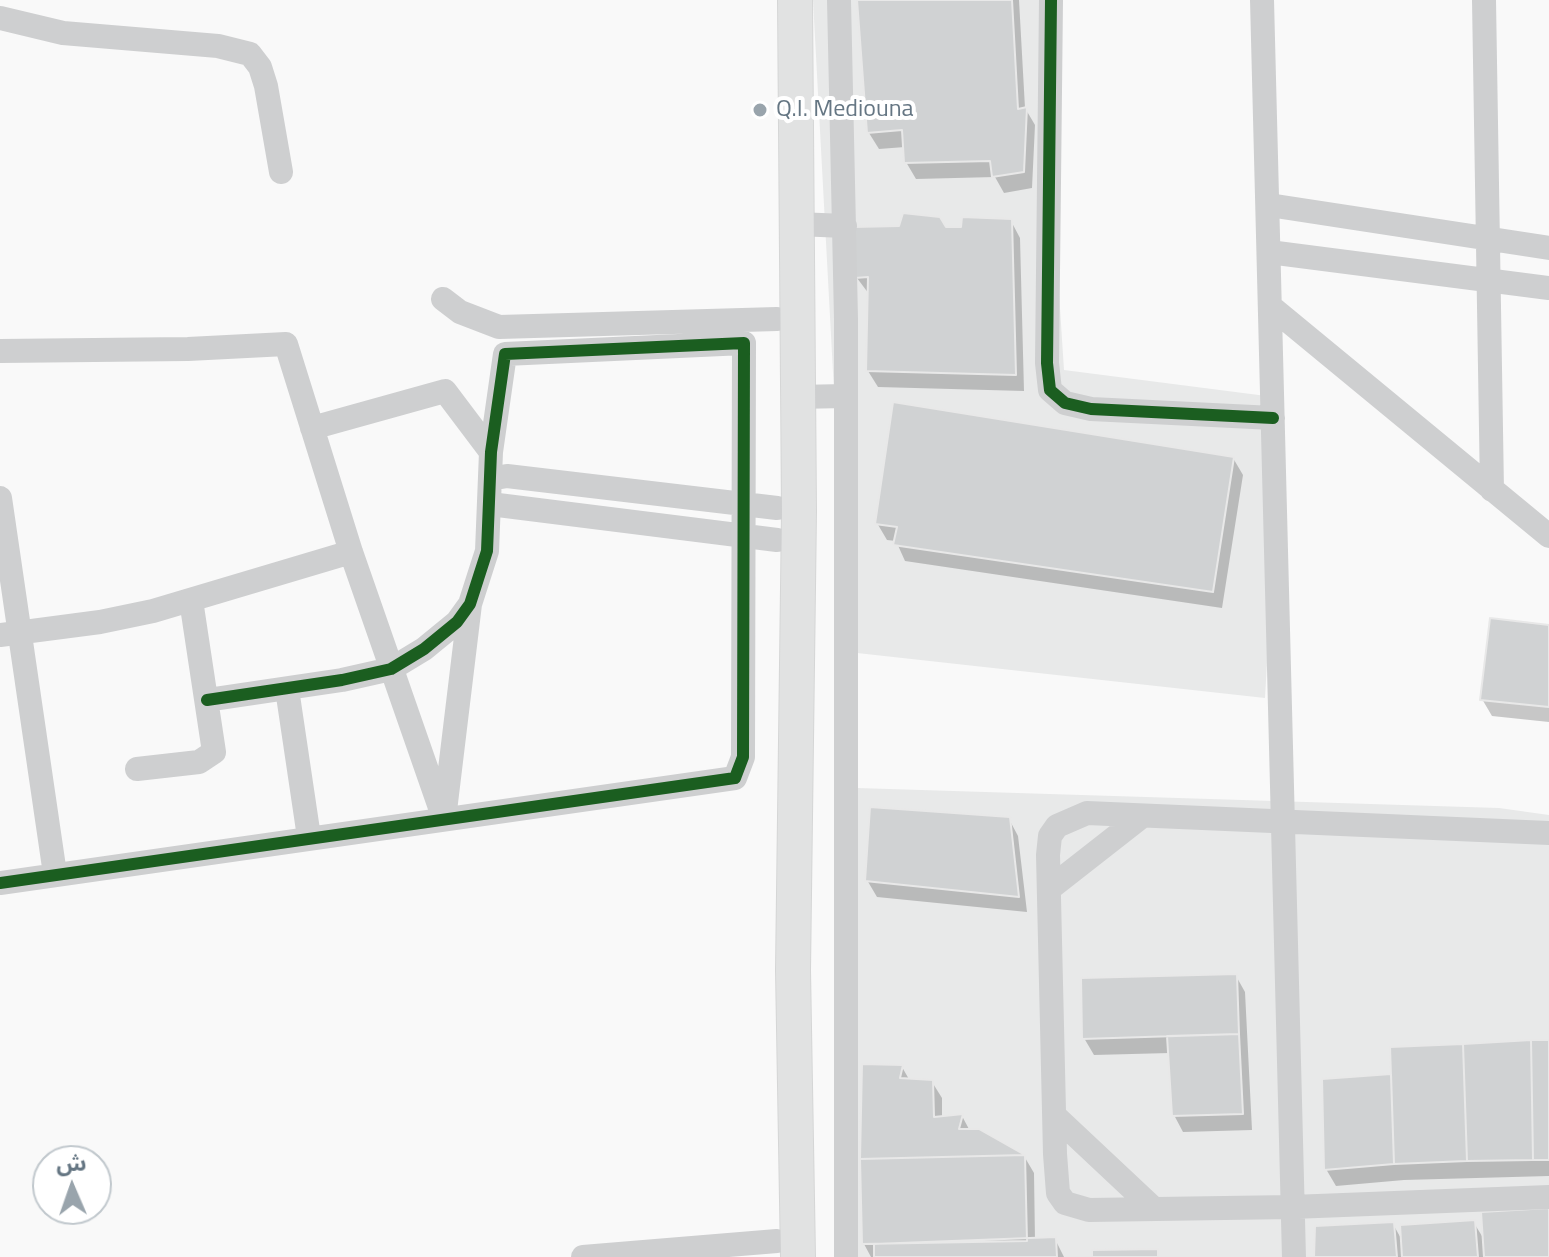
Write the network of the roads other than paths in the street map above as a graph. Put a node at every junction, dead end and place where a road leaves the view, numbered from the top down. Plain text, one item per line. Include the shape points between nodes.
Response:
1 (778, 0) edge
2 (795, 0) edge
3 (839, 0) edge
4 (1051, 0) edge
5 (1262, 0) edge
6 (1484, 0) edge
7 (0, 18) edge
8 (281, 172) dead end
9 (1269, 205) junction
10 (797, 224) junction
11 (845, 226) junction
12 (1488, 239) junction
13 (1549, 248) edge
14 (1269, 252) junction
15 (1489, 281) junction
16 (1549, 288) edge
17 (443, 299) dead end
18 (1270, 306) junction
19 (777, 319) junction
20 (0, 351) edge
21 (846, 396) junction
22 (796, 397) junction
23 (1273, 418) junction
24 (312, 428) junction
25 (491, 452) junction
26 (490, 479) junction
27 (1492, 490) junction
28 (630, 492) junction
29 (0, 498) edge
30 (490, 504) junction
31 (743, 506) junction
32 (625, 522) junction
33 (777, 524) junction
34 (742, 534) junction
35 (1549, 536) edge
36 (351, 552) junction
37 (191, 600) junction
38 (470, 604) junction
39 (10, 635) edge
40 (391, 669) junction
41 (287, 689) junction
42 (207, 700) junction
43 (137, 769) dead end
44 (1141, 817) junction
45 (444, 819) junction
46 (1283, 822) junction
47 (1549, 833) edge
48 (309, 837) junction
49 (55, 874) junction
50 (0, 883) edge
51 (1049, 889) junction
52 (1056, 1117) junction
53 (1549, 1197) edge
54 (1292, 1207) junction
55 (1153, 1208) junction
56 (784, 1252) edge
57 (583, 1257) edge
58 (846, 1257) edge
59 (1294, 1257) edge

1 - 19 highway
2 - 10 highway
3 - 11 street
4 - 23 street via 1050,390 1065,403 1091,409
5 - 9 street
6 - 12 street
7 - 8 street via 63,33 250,54 266,86
9 - 12 street
9 - 14 street
10 - 11 street
10 - 22 highway
11 - 21 street
12 - 13 street
12 - 15 street
14 - 15 street
14 - 18 street
15 - 16 street
15 - 27 street
17 - 19 street via 460,312 499,327
18 - 23 street
18 - 27 street
19 - 33 highway
20 - 24 street via 286,344
21 - 22 street
21 - 58 street
22 - 56 highway via 793,970
23 - 46 street
24 - 25 street via 445,391
24 - 36 street
25 - 26 street
25 - 31 street via 505,354 744,343
26 - 28 street via 507,476
26 - 30 street
27 - 35 street
28 - 31 street
28 - 32 street
29 - 39 street
30 - 32 street
30 - 38 street via 487,551
31 - 33 street
31 - 34 street
32 - 34 street
33 - 34 street
33 - 56 highway
34 - 45 street via 743,757 737,775 705,785
36 - 37 street
36 - 40 street
37 - 39 street via 100,622
37 - 42 street
38 - 40 street via 443,635
38 - 45 street
39 - 49 street
40 - 41 street
40 - 45 street
41 - 42 street
41 - 48 street
42 - 43 street via 214,747 210,757
44 - 46 street
44 - 51 street
44 - 51 street via 1087,813 1057,826 1048,846
45 - 48 street
46 - 47 street
46 - 54 street
48 - 49 street
49 - 50 street
51 - 52 street
52 - 55 street
52 - 55 street via 1061,1200 1089,1210
53 - 54 street
54 - 55 street
54 - 59 street
56 - 57 street

